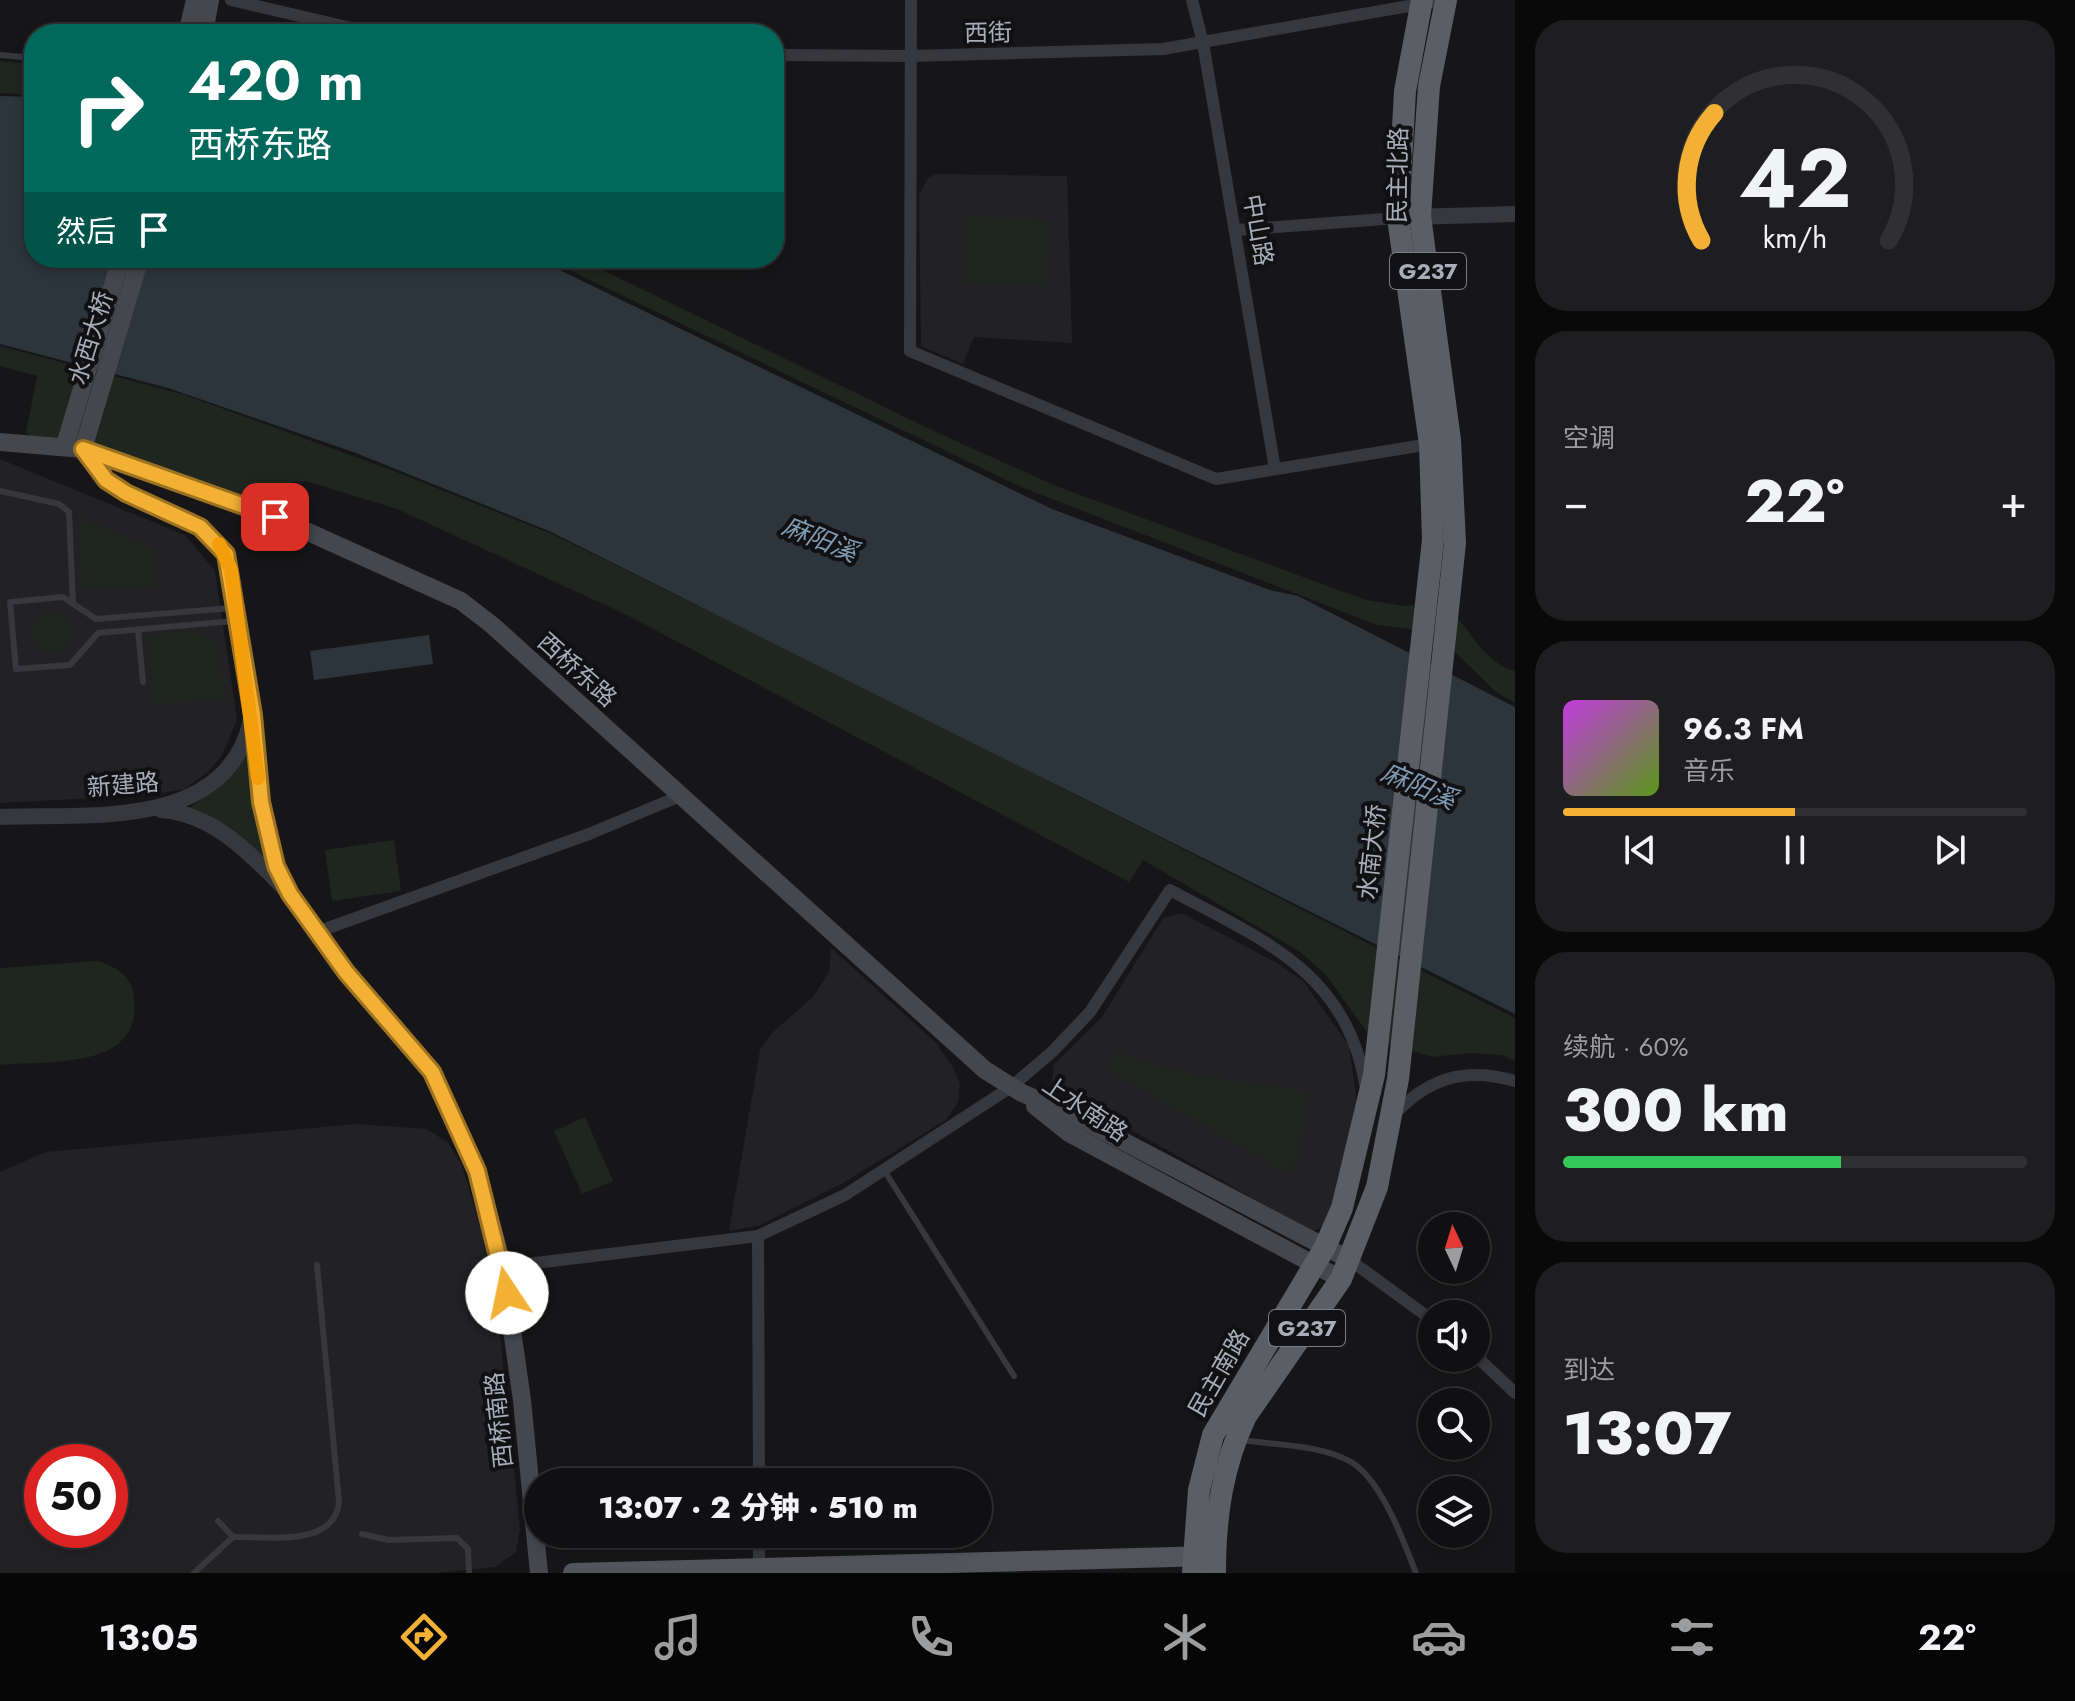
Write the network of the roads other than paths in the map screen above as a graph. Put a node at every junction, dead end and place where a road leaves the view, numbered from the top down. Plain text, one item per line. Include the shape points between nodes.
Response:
1 (195, 0) edge
2 (210, 0) edge
3 (231, 0) edge
4 (911, 0) edge
5 (1192, 0) edge
6 (1433, 1) edge
7 (189, 24) edge
8 (206, 24) edge
9 (334, 24) edge
10 (1203, 43) junction
11 (0, 55) edge
12 (784, 55) edge
13 (912, 56) junction
14 (24, 57) edge
15 (1515, 214) edge
16 (1409, 217) junction
17 (1236, 230) junction
18 (119, 268) edge
19 (136, 268) edge
20 (77, 438) junction
21 (0, 442) edge
22 (1430, 444) junction
23 (1275, 469) junction
24 (0, 491) edge
25 (1444, 542) junction
26 (10, 602) junction
27 (0, 603) edge
28 (73, 604) junction
29 (237, 614) junction
30 (138, 630) junction
31 (143, 682) dead end
32 (253, 715) junction
33 (680, 796) junction
34 (148, 810) junction
35 (0, 817) edge
36 (290, 894) junction
37 (317, 932) junction
38 (960, 1051) joint
39 (1374, 1075) joint
40 (1398, 1079) joint
41 (1515, 1081) edge
42 (1011, 1087) junction
43 (1368, 1102) junction
44 (1389, 1120) junction
45 (884, 1170) junction
46 (758, 1236) junction
47 (1319, 1256) junction
48 (317, 1265) dead end
49 (503, 1267) junction
50 (1346, 1270) junction
51 (1418, 1312) edge
52 (1490, 1369) edge
53 (1014, 1376) dead end
54 (1515, 1393) edge
55 (1235, 1439) junction
56 (759, 1468) edge
57 (218, 1521) dead end
58 (362, 1534) dead end
59 (233, 1537) junction
60 (759, 1548) edge
61 (1204, 1565) edge
62 (759, 1567) junction
63 (194, 1573) edge
64 (469, 1573) edge
65 (539, 1573) edge
66 (573, 1573) edge
67 (1416, 1573) edge

1 - 7 main road
2 - 8 main road
3 - 9 street
4 - 13 street
5 - 10 street, 中山路
6 - 10 street, 西街
6 - 16 highway, 民主北路 / G237 via 1405,91
10 - 13 street, 西街 via 1087,53
10 - 17 street, 中山路
11 - 14 lane
12 - 13 street, 西街
13 - 23 street via 910,351 1216,479
15 - 16 street
16 - 17 street
16 - 22 highway, 民主北路 / G237
16 - 25 highway, 民主北路 / G237 via 1450,440
17 - 23 street, 中山路
18 - 20 main road
19 - 20 main road, 水西大桥
20 - 21 main road, 西桥东路
20 - 29 main road, 西桥南路 via 100,474 115,486 212,537 226,554
20 - 33 main road, 西桥东路 via 275,517 461,601
22 - 23 street
22 - 25 highway, 民主北路 / G237
24 - 28 lane via 59,504 69,512
25 - 39 highway, 水南大桥 / G237
25 - 40 highway, 水南大桥 / G237
26 - 27 lane
26 - 28 lane via 63,597
26 - 30 lane via 16,669 70,665 98,633
28 - 29 lane via 96,619
29 - 30 lane
29 - 32 main road, 西桥南路
30 - 31 lane
32 - 34 street, 新建路 via 242,747 218,778 188,800
32 - 36 main road, 西桥南路 via 267,837
33 - 37 street
33 - 38 main road, 西桥东路
34 - 35 street, 新建路
34 - 36 street via 174,811 208,824 260,863
36 - 37 main road, 西桥南路
37 - 49 main road, 西桥南路 via 432,1072 477,1171
38 - 42 main road, 上水南路
39 - 43 highway, 民主南路 / G237
40 - 44 highway, 民主南路 / G237
41 - 44 street via 1492,1074 1457,1074 1419,1091
42 - 43 street via 1090,1012 1170,890 1264,941 1316,980 1357,1043
42 - 45 street
42 - 47 main road, 上水南路 via 1077,1117
43 - 47 highway, 民主南路 / G237 via 1342,1208
44 - 50 highway, 民主南路 / G237 via 1377,1187
45 - 46 street via 845,1195
45 - 53 lane
46 - 49 street
46 - 56 street
47 - 50 main road, 上水南路
47 - 61 highway, 民主南路 / G237 via 1213,1435 1199,1490
48 - 59 lane via 338,1510 333,1524 319,1532
49 - 65 main road, 西桥南路
50 - 51 street
50 - 55 highway, 民主南路 / G237
52 - 54 street
55 - 61 highway, 民主南路 / G237
55 - 67 lane via 1353,1463 1383,1502
57 - 59 lane
58 - 64 lane via 388,1540 457,1538 468,1549
59 - 63 lane
60 - 62 street
61 - 62 main road
62 - 66 main road

